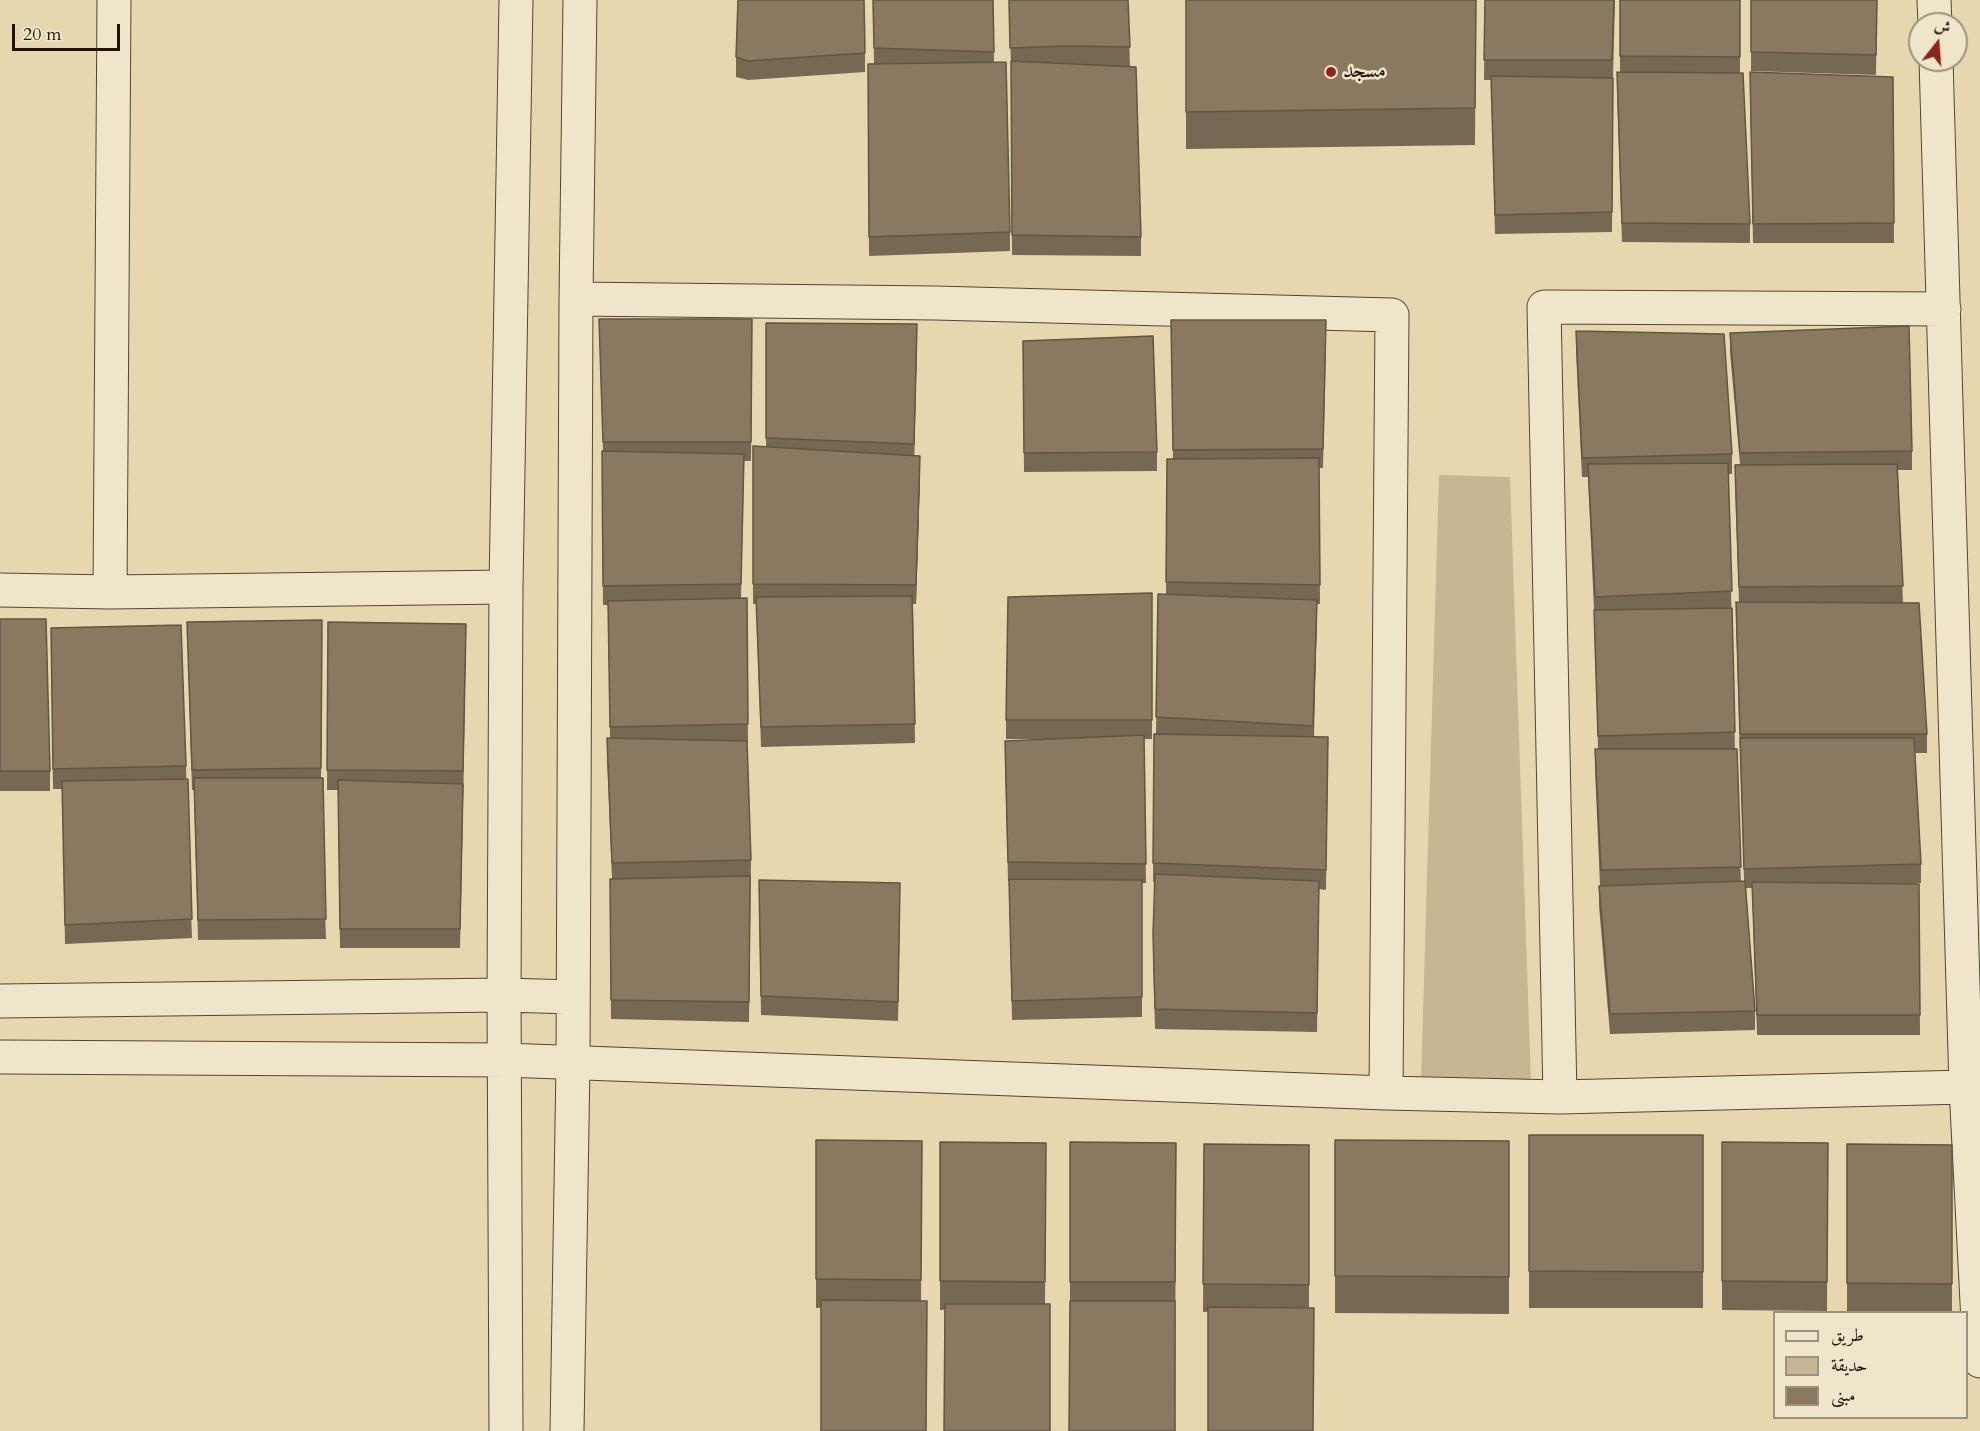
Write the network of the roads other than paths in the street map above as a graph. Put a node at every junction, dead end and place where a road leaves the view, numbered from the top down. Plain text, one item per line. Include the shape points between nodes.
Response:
1 (114, 0) edge
2 (516, 0) edge
3 (580, 0) edge
4 (1936, 72) edge
5 (576, 299) junction
6 (1944, 309) junction
7 (506, 587) junction
8 (0, 590) edge
9 (110, 592) junction
10 (504, 995) junction
11 (573, 997) junction
12 (0, 1001) edge
13 (0, 1057) edge
14 (505, 1060) junction
15 (573, 1064) junction
16 (1966, 1087) junction
17 (1386, 1093) junction
18 (1560, 1097) junction
19 (1980, 1360) edge
20 (506, 1431) edge
21 (567, 1431) edge

1 - 9 street
2 - 7 street
3 - 5 street
4 - 6 street
5 - 11 street
5 - 17 street via 935,303 1392,315
6 - 16 street
6 - 18 street via 1544,307
7 - 9 street
7 - 10 street
8 - 9 street
10 - 11 street
10 - 12 street
10 - 14 street
11 - 15 street
13 - 14 street
14 - 15 street
14 - 20 street
15 - 17 street
15 - 21 street
16 - 18 street
16 - 19 street
17 - 18 street

